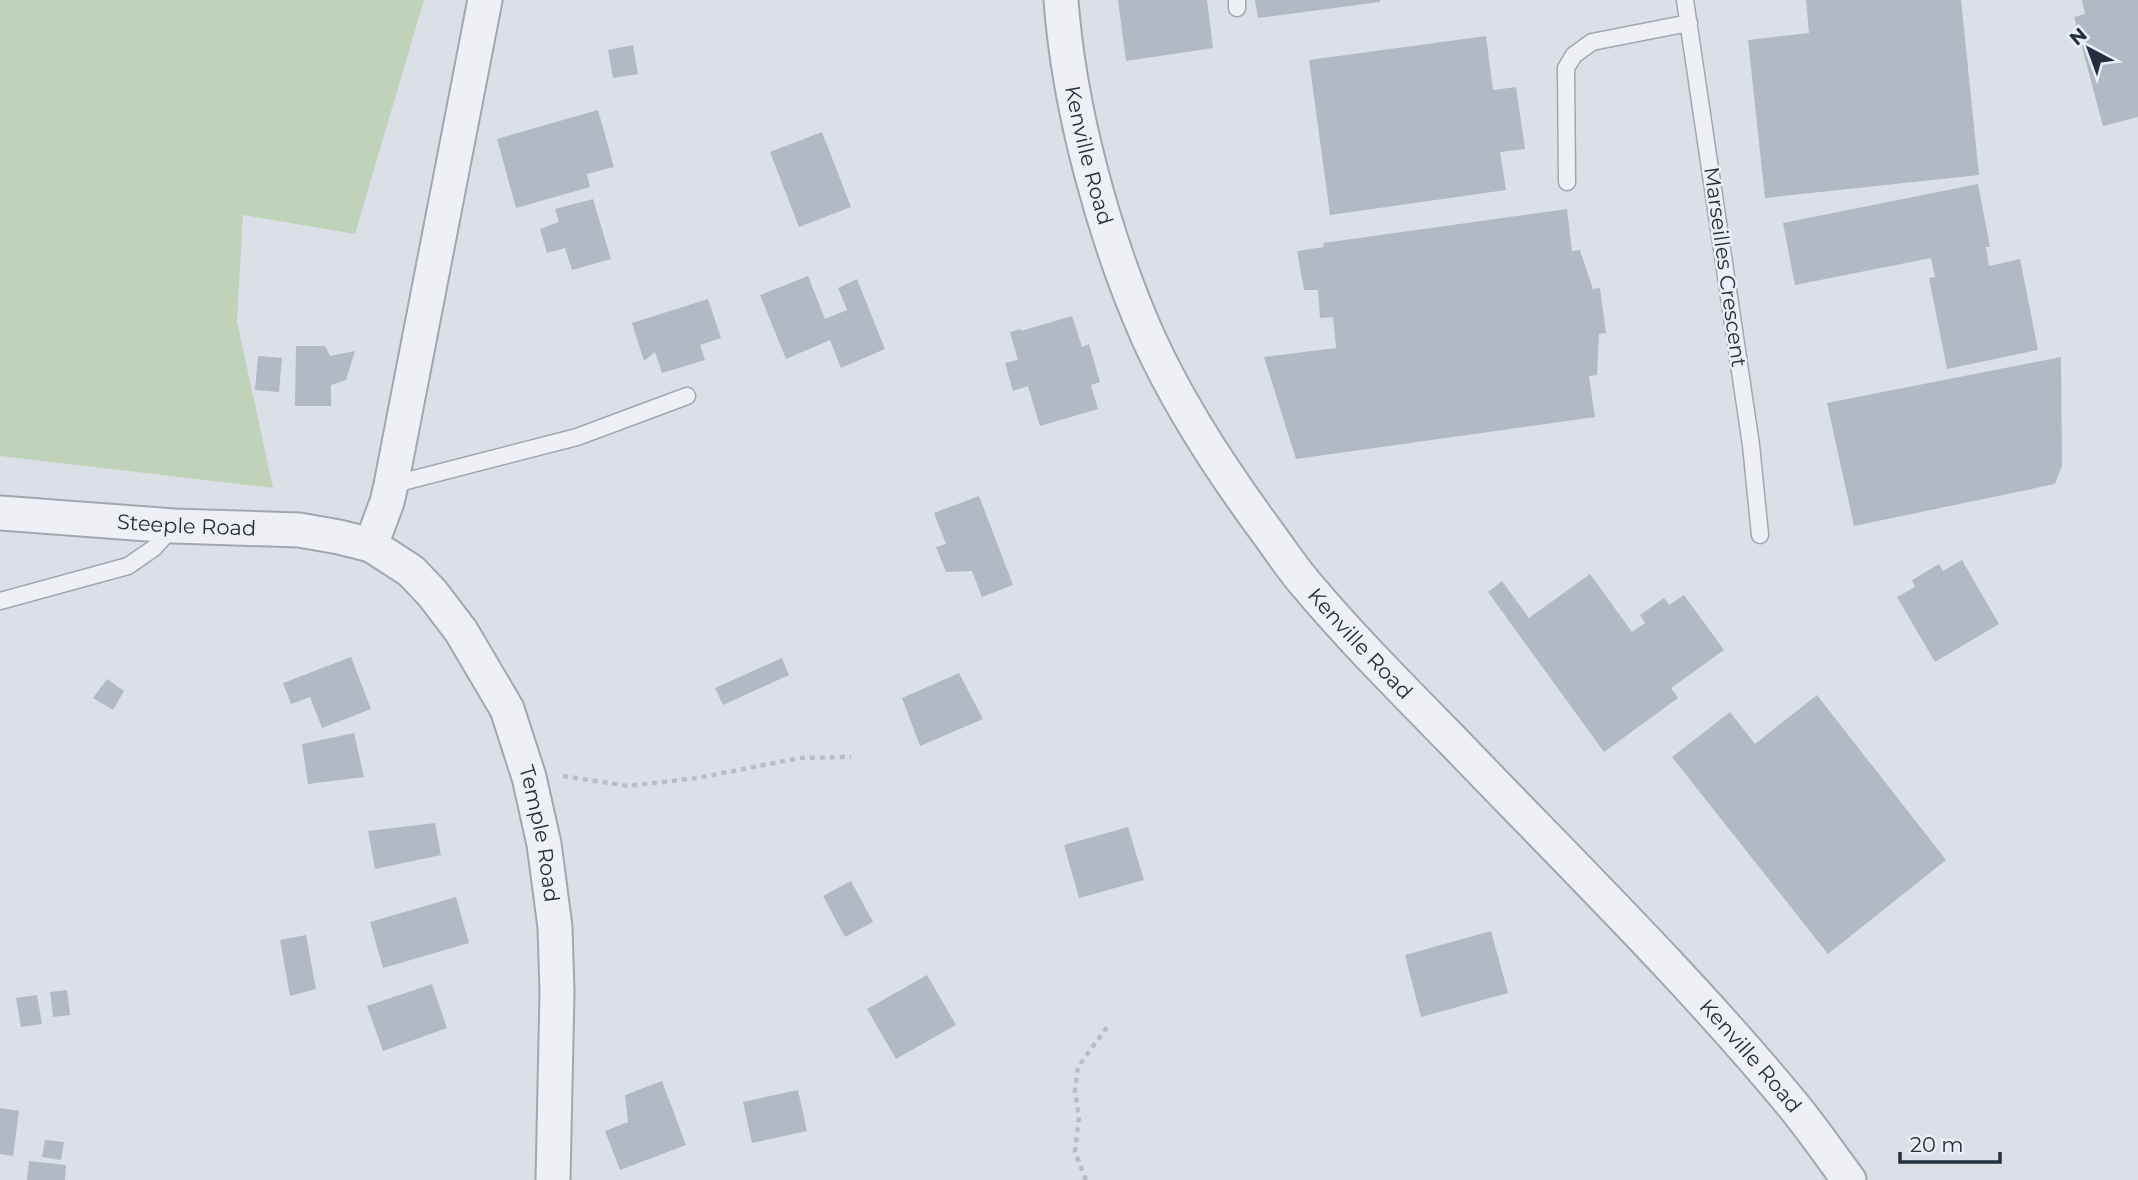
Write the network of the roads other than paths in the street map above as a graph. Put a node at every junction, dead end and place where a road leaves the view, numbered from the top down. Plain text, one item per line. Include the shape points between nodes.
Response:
1 (485, 0) edge
2 (1061, 0) edge
3 (1685, 0) edge
4 (1689, 23) junction
5 (1567, 182) dead end
6 (687, 396) dead end
7 (391, 485) junction
8 (0, 513) edge
9 (174, 526) junction
10 (1760, 535) dead end
11 (371, 545) junction
12 (0, 601) edge
13 (553, 1180) edge
14 (1849, 1180) edge

1 - 7 street
2 - 14 street, Kenville Road via 1064,44 1080,126 1118,258 1155,349 1192,420 1243,500 1303,581 1369,654 1710,1010 1794,1106
3 - 4 lane, Marseilles Crescent
4 - 5 lane via 1592,43 1574,55 1566,68
4 - 10 lane, Marseilles Crescent
6 - 7 lane via 577,437
7 - 11 street
8 - 9 street, Steeple Road
9 - 11 street, Steeple Road via 299,530
9 - 12 lane via 128,566
11 - 13 street, Temple Road via 418,578 461,631 507,709 527,772 544,844 555,927

